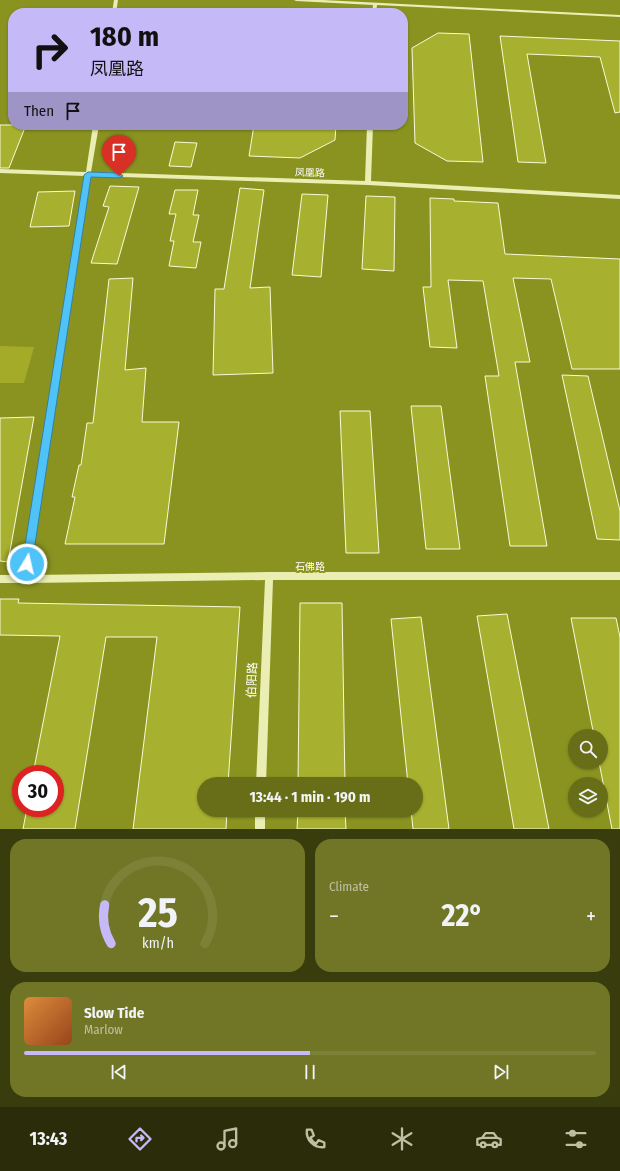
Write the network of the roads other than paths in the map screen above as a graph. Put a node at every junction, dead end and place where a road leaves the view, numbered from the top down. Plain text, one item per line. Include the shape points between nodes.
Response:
1 (296, 0) edge
2 (374, 4) junction
3 (374, 8) edge
4 (620, 16) edge
5 (95, 130) edge
6 (370, 130) edge
7 (0, 171) edge
8 (88, 175) junction
9 (368, 183) junction
10 (620, 197) edge
11 (269, 576) junction
12 (620, 576) edge
13 (0, 579) edge
14 (24, 580) junction
15 (261, 777) edge
16 (260, 817) edge
17 (260, 829) edge

1 - 2 street
2 - 3 street
2 - 4 street
5 - 8 street
6 - 9 street
7 - 8 street, 凤凰路
8 - 9 street, 凤凰路
8 - 14 street
9 - 10 street, 凤凰路
11 - 12 street, 石佛路
11 - 14 street, 石佛路
11 - 15 street, 伯阳路
13 - 14 street, 石佛路
16 - 17 street

